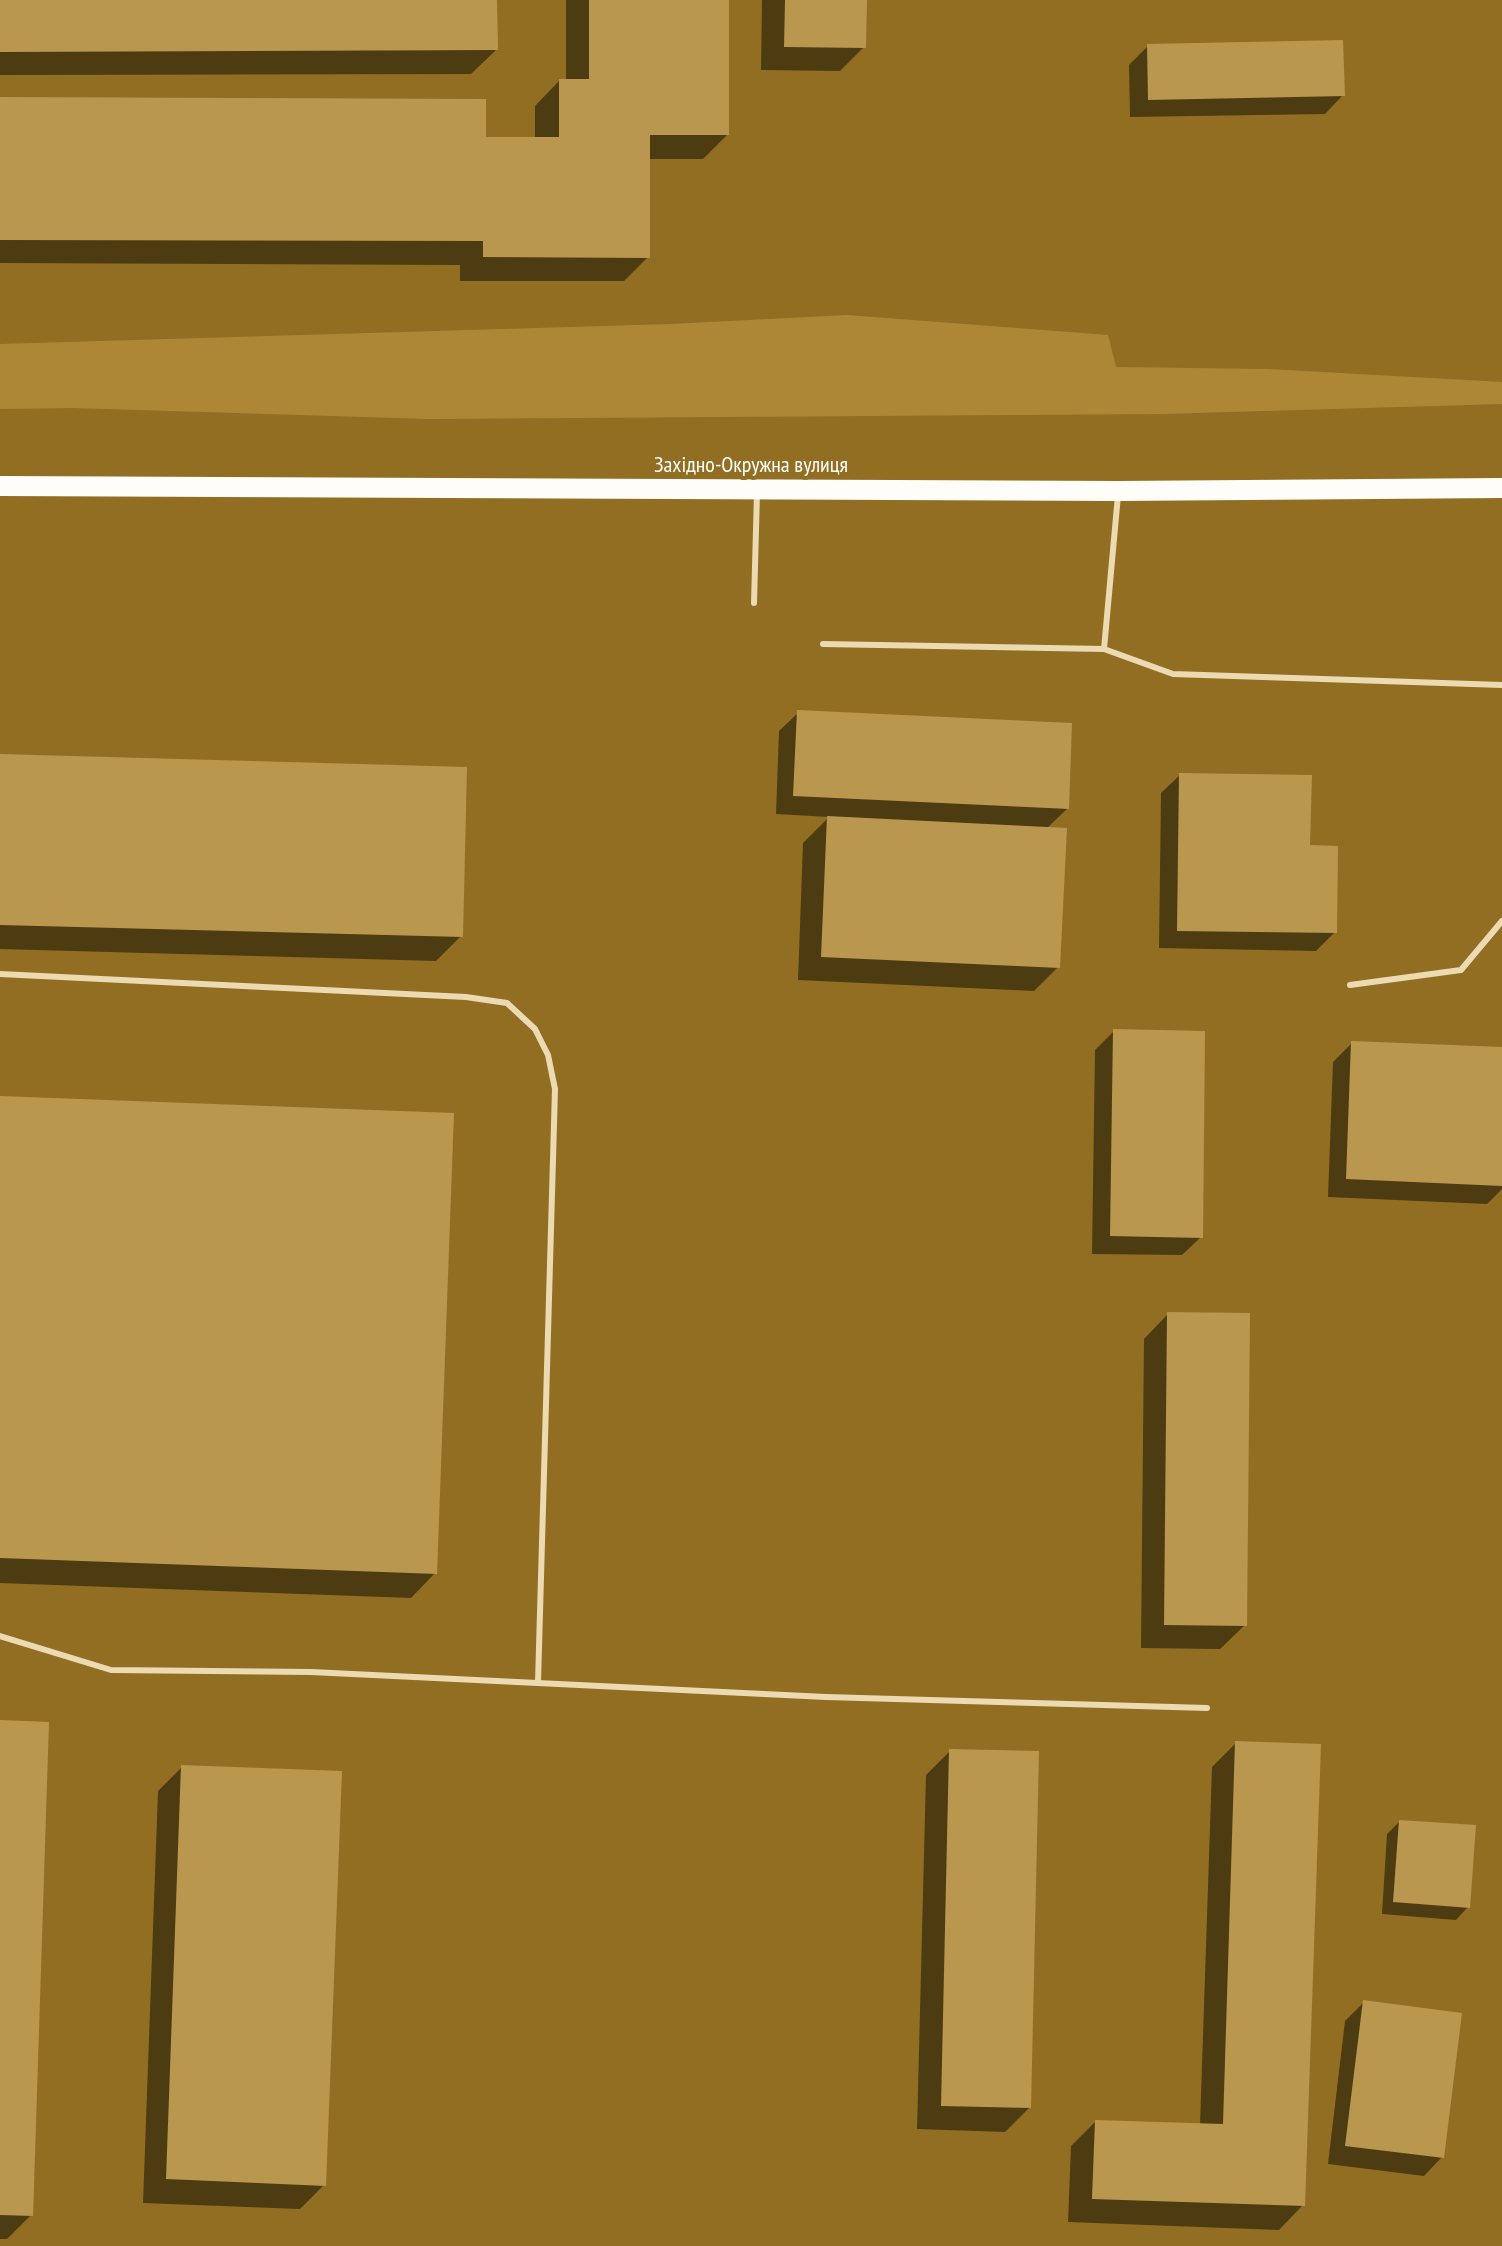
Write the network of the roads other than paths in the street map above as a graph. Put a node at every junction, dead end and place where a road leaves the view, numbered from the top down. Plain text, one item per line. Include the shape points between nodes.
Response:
1 (0, 486) edge
2 (1502, 488) edge
3 (757, 490) junction
4 (1118, 491) junction
5 (754, 603) dead end
6 (823, 644) dead end
7 (1104, 649) junction
8 (1502, 685) edge
9 (1502, 921) edge
10 (0, 974) edge
11 (1350, 985) dead end
12 (0, 1636) edge
13 (538, 1682) junction
14 (1207, 1708) dead end

1 - 3 main road, Західно-Окружна вулиця
2 - 4 main road, Західно-Окружна вулиця
3 - 4 main road, Західно-Окружна вулиця
3 - 5 lane
4 - 7 lane
6 - 7 lane
7 - 8 lane via 1173,674
9 - 11 lane via 1461,970
10 - 13 lane via 466,997 507,1003 535,1029 548,1055 555,1089
12 - 13 lane via 111,1670
13 - 14 lane

